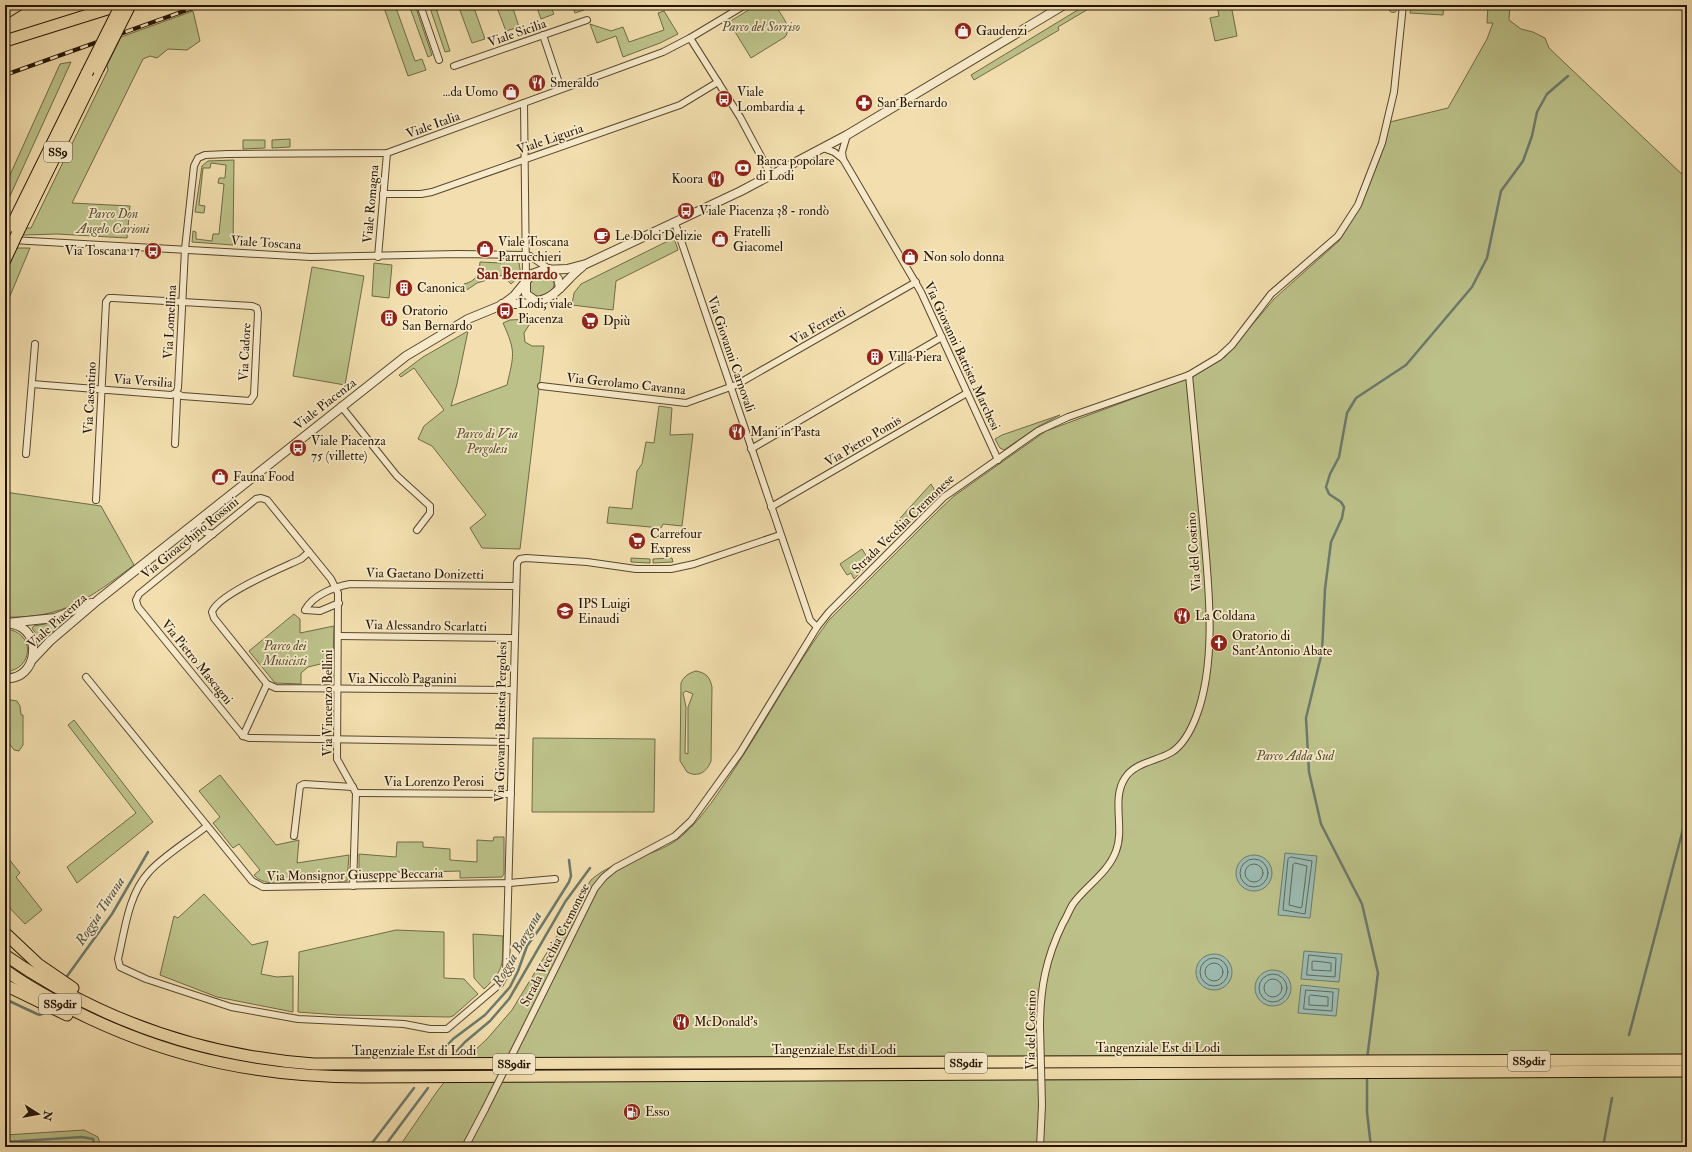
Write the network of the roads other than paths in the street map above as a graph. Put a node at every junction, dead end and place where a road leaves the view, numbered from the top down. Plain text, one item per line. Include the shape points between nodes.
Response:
1 (18, 5) edge
2 (120, 5) edge
3 (130, 5) edge
4 (420, 5) edge
5 (744, 5) edge
6 (1064, 5) edge
7 (1403, 5) edge
8 (5, 13) edge
9 (588, 20) dead end
10 (543, 35) junction
11 (690, 38) junction
12 (5, 41) edge
13 (439, 60) dead end
14 (454, 66) dead end
15 (718, 82) junction
16 (561, 89) junction
17 (524, 103) junction
18 (847, 136) junction
19 (823, 148) junction
20 (387, 153) junction
21 (524, 159) junction
22 (843, 159) junction
23 (771, 175) junction
24 (383, 194) junction
25 (675, 223) junction
26 (9, 239) edge
27 (185, 249) junction
28 (525, 256) junction
29 (378, 257) junction
30 (5, 260) edge
31 (586, 264) junction
32 (549, 269) junction
33 (526, 279) junction
34 (916, 282) junction
35 (560, 288) junction
36 (536, 301) junction
37 (182, 302) junction
38 (502, 304) junction
39 (942, 337) junction
40 (35, 344) dead end
41 (1189, 375) junction
42 (32, 384) junction
43 (541, 386) dead end
44 (731, 388) junction
45 (102, 390) junction
46 (176, 393) junction
47 (967, 393) junction
48 (253, 398) joint
49 (341, 406) junction
50 (175, 444) dead end
51 (751, 449) junction
52 (26, 454) dead end
53 (998, 460) junction
54 (96, 500) dead end
55 (771, 507) junction
56 (196, 522) junction
57 (187, 529) junction
58 (417, 530) dead end
59 (213, 534) junction
60 (780, 534) junction
61 (193, 550) junction
62 (310, 552) junction
63 (515, 586) junction
64 (336, 588) junction
65 (98, 600) junction
66 (136, 600) joint
67 (339, 603) junction
68 (6, 623) edge
69 (817, 627) junction
70 (338, 636) junction
71 (514, 638) junction
72 (32, 660) junction
73 (86, 677) dead end
74 (6, 679) edge
75 (267, 684) junction
76 (337, 690) junction
77 (513, 690) junction
78 (243, 736) junction
79 (337, 741) junction
80 (512, 742) junction
81 (354, 790) junction
82 (511, 794) junction
83 (207, 826) junction
84 (294, 836) dead end
85 (555, 879) dead end
86 (509, 883) junction
87 (354, 886) junction
88 (5, 933) edge
89 (5, 955) edge
90 (5, 970) edge
91 (5, 985) edge
92 (112, 1015) junction
93 (119, 1032) junction
94 (1687, 1060) edge
95 (1687, 1071) edge
96 (465, 1147) edge
97 (1040, 1147) edge

1 - 8 highway
2 - 12 highway
2 - 26 highway, bridge
3 - 26 highway, SS9, bridge
4 - 13 street
5 - 11 street, Viale Italia
6 - 18 street
7 - 41 street, Strada Vecchia Cremonese via 1390,113 1377,159 1352,217 1338,236 1272,294 1232,345 1219,357
9 - 10 street, Viale Sicilia
10 - 14 street, Viale Sicilia
10 - 16 street
11 - 15 street
11 - 16 street, Viale Italia via 663,52
15 - 21 street, Viale Liguria via 680,105
15 - 23 street
16 - 17 street, Viale Italia
17 - 20 street, Viale Italia
17 - 21 street
18 - 19 street
18 - 22 street via 842,152
19 - 22 street, Via Giovanni Battista Marchesi
19 - 23 street
20 - 24 street, Viale Romagna
20 - 27 street, Viale Italia via 317,155 301,152 202,156 194,166
21 - 24 street, Viale Liguria via 428,193
21 - 28 street
22 - 34 street, Via Giovanni Battista Marchesi
23 - 25 street
24 - 29 street, Viale Romagna
25 - 31 street
25 - 44 street, Via Giovanni Carnovali
26 - 27 street, Viale Toscana
26 - 30 highway, SS9
27 - 29 street, Viale Toscana via 311,257
27 - 37 street, Via Lomellina
28 - 29 street, Viale Toscana via 458,254
28 - 32 street via 530,256
28 - 33 street
31 - 32 street via 567,269
31 - 35 street
32 - 33 street via 537,272
32 - 35 street via 558,279
33 - 36 street via 526,294
33 - 38 street, Viale Piacenza via 514,296
34 - 39 street, Via Giovanni Battista Marchesi
34 - 44 street, Via Ferretti
35 - 36 street via 550,296
36 - 38 street, Viale Piacenza
37 - 45 street, Via Casentino via 109,298 106,302
37 - 46 street, Via Lomellina
37 - 48 street, Via Cadore via 257,308
38 - 49 street, Viale Piacenza via 468,320 406,356
39 - 47 street, Via Giovanni Battista Marchesi
39 - 51 street
40 - 42 street
41 - 53 street, Strada Vecchia Cremonese via 1057,421 1038,431
41 - 97 street, Via del Costino, bridge via 1209,604 1210,634 1202,696 1191,728 1180,746 1125,777 1119,799 1119,844 1116,854 1073,904 1051,951 1040,998
42 - 45 street, Via Versilia
42 - 52 street
43 - 44 street, Via Gerolamo Cavanna via 686,403
44 - 51 street, Via Giovanni Carnovali
45 - 46 street, Via Versilia via 171,395
45 - 54 street, Via Casentino
46 - 48 street, Via Versilia via 182,396 247,401
46 - 50 street, Via Lomellina
47 - 53 street, Via Giovanni Battista Marchesi
47 - 55 street, Via Pietro Pomis
49 - 56 street, Viale Piacenza
49 - 58 street via 397,476 430,506 430,514
51 - 55 street, Via Giovanni Carnovali
53 - 69 street, Strada Vecchia Cremonese via 968,478 944,497
55 - 60 street, Via Giovanni Carnovali
56 - 57 street, Viale Piacenza
56 - 59 street via 205,532
57 - 61 street via 195,541
57 - 65 street, Viale Piacenza
59 - 61 street, Via Gioacchino Rossini
59 - 62 street, Via Gioacchino Rossini via 256,499 261,498 267,500
60 - 63 street, Via Giovanni Battista Pergolesi via 694,564 671,569 636,569 587,562 526,558 518,561 516,566
60 - 69 street, Via Giovanni Carnovali via 810,620
61 - 66 street, Via Gioacchino Rossini via 139,594
62 - 64 street
62 - 75 street via 232,593 215,606 212,612 214,618
63 - 64 street, Via Gaetano Donizetti via 350,584
63 - 71 street, Via Giovanni Battista Pergolesi
64 - 67 street, Via Vincenzo Bellini
64 - 67 street, Via Gaetano Donizetti via 314,598 305,610 320,611
65 - 68 street, Viale Piacenza via 55,618
65 - 72 street, Viale Piacenza
66 - 78 street, Via Pietro Mascagni via 138,607
67 - 70 street, Via Vincenzo Bellini
68 - 72 street via 24,629 30,636 33,645
69 - 96 street, Strada Vecchia Cremonese, bridge via 740,754 691,821 674,836 616,868 594,888
70 - 71 street, Via Alessandro Scarlatti
70 - 76 street, Via Vincenzo Bellini
71 - 77 street, Via Giovanni Battista Pergolesi
72 - 74 street, Viale Piacenza via 25,671
73 - 83 street, Via Monsignor Giuseppe Beccaria
75 - 76 street, Via Niccolò Paganini via 276,688
75 - 78 street
76 - 77 street, Via Niccolò Paganini
76 - 79 street, Via Vincenzo Bellini
77 - 80 street, Via Giovanni Battista Pergolesi
78 - 79 street
79 - 80 street
79 - 81 street, Via Vincenzo Bellini via 337,759
80 - 82 street, Via Giovanni Battista Pergolesi
81 - 82 street, Via Lorenzo Perosi
81 - 84 street, Via Lorenzo Perosi via 304,784 300,786
81 - 87 street
82 - 86 street, Via Giovanni Battista Pergolesi
83 - 86 street, Via Giovanni Battista Pergolesi via 154,867 145,877 130,909 118,964 124,970 146,979 231,1007 298,1019 404,1024 447,1029 504,978 507,967
83 - 87 street, Via Monsignor Giuseppe Beccaria via 252,881 259,886
85 - 86 street, Via Monsignor Giuseppe Beccaria
86 - 87 street, Via Monsignor Giuseppe Beccaria
88 - 92 highway via 38,964 65,984 100,1003
89 - 92 highway, Tangenziale Est di Lodi / SS9dir via 45,981
90 - 93 highway, Tangenziale Est di Lodi / SS9dir via 61,1004
91 - 93 highway via 102,1032
92 - 94 highway, Tangenziale Est di Lodi / SS9dir via 185,1043 213,1050 262,1059 314,1064
93 - 95 highway, Tangenziale Est di Lodi / SS9dir via 175,1052 228,1066 280,1074 329,1077

